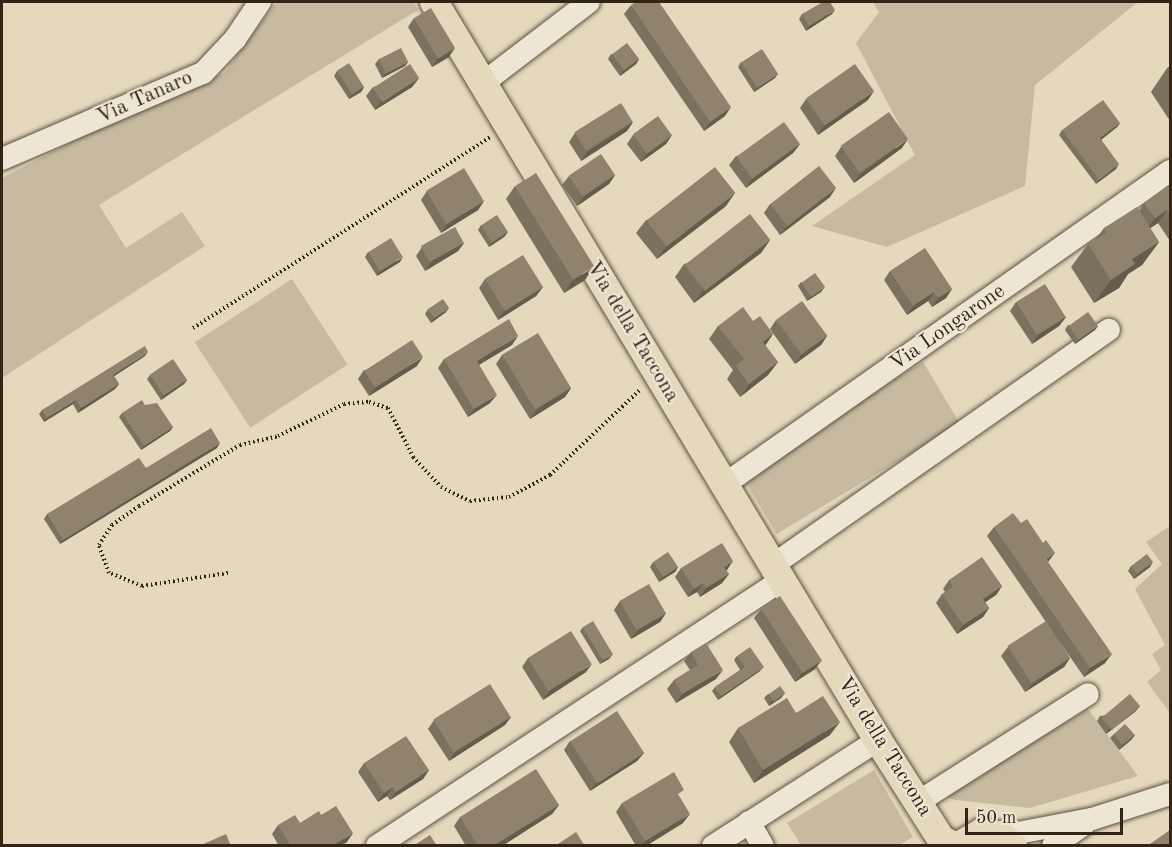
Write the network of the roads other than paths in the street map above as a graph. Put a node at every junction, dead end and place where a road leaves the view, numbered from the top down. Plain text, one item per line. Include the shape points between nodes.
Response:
1 (260, 2) edge
2 (434, 2) edge
3 (589, 2) edge
4 (483, 83) junction
5 (2, 159) edge
6 (1170, 171) edge
7 (1109, 330) dead end
8 (725, 484) junction
9 (778, 573) junction
10 (1088, 694) dead end
11 (878, 740) junction
12 (1170, 794) edge
13 (918, 802) junction
14 (1092, 819) junction
15 (749, 822) junction
16 (1007, 841) edge
17 (377, 846) edge
18 (713, 846) edge
19 (764, 846) edge
20 (956, 846) edge
21 (1053, 846) edge

1 - 5 street, Via Tanaro via 235,39 202,73
2 - 4 main road, Via della Taccona
3 - 4 street
4 - 8 main road, Via della Taccona
6 - 8 street, Via Longarone
7 - 9 street
8 - 9 main road, Via della Taccona
9 - 11 main road, Via della Taccona
9 - 17 street
10 - 13 street
11 - 13 main road, Via della Taccona
11 - 15 street
12 - 14 street
13 - 20 main road, Via della Taccona via 941,839
14 - 16 street
14 - 21 street
15 - 18 street
15 - 19 street
16 - 20 main road, Via della Taccona via 982,832

